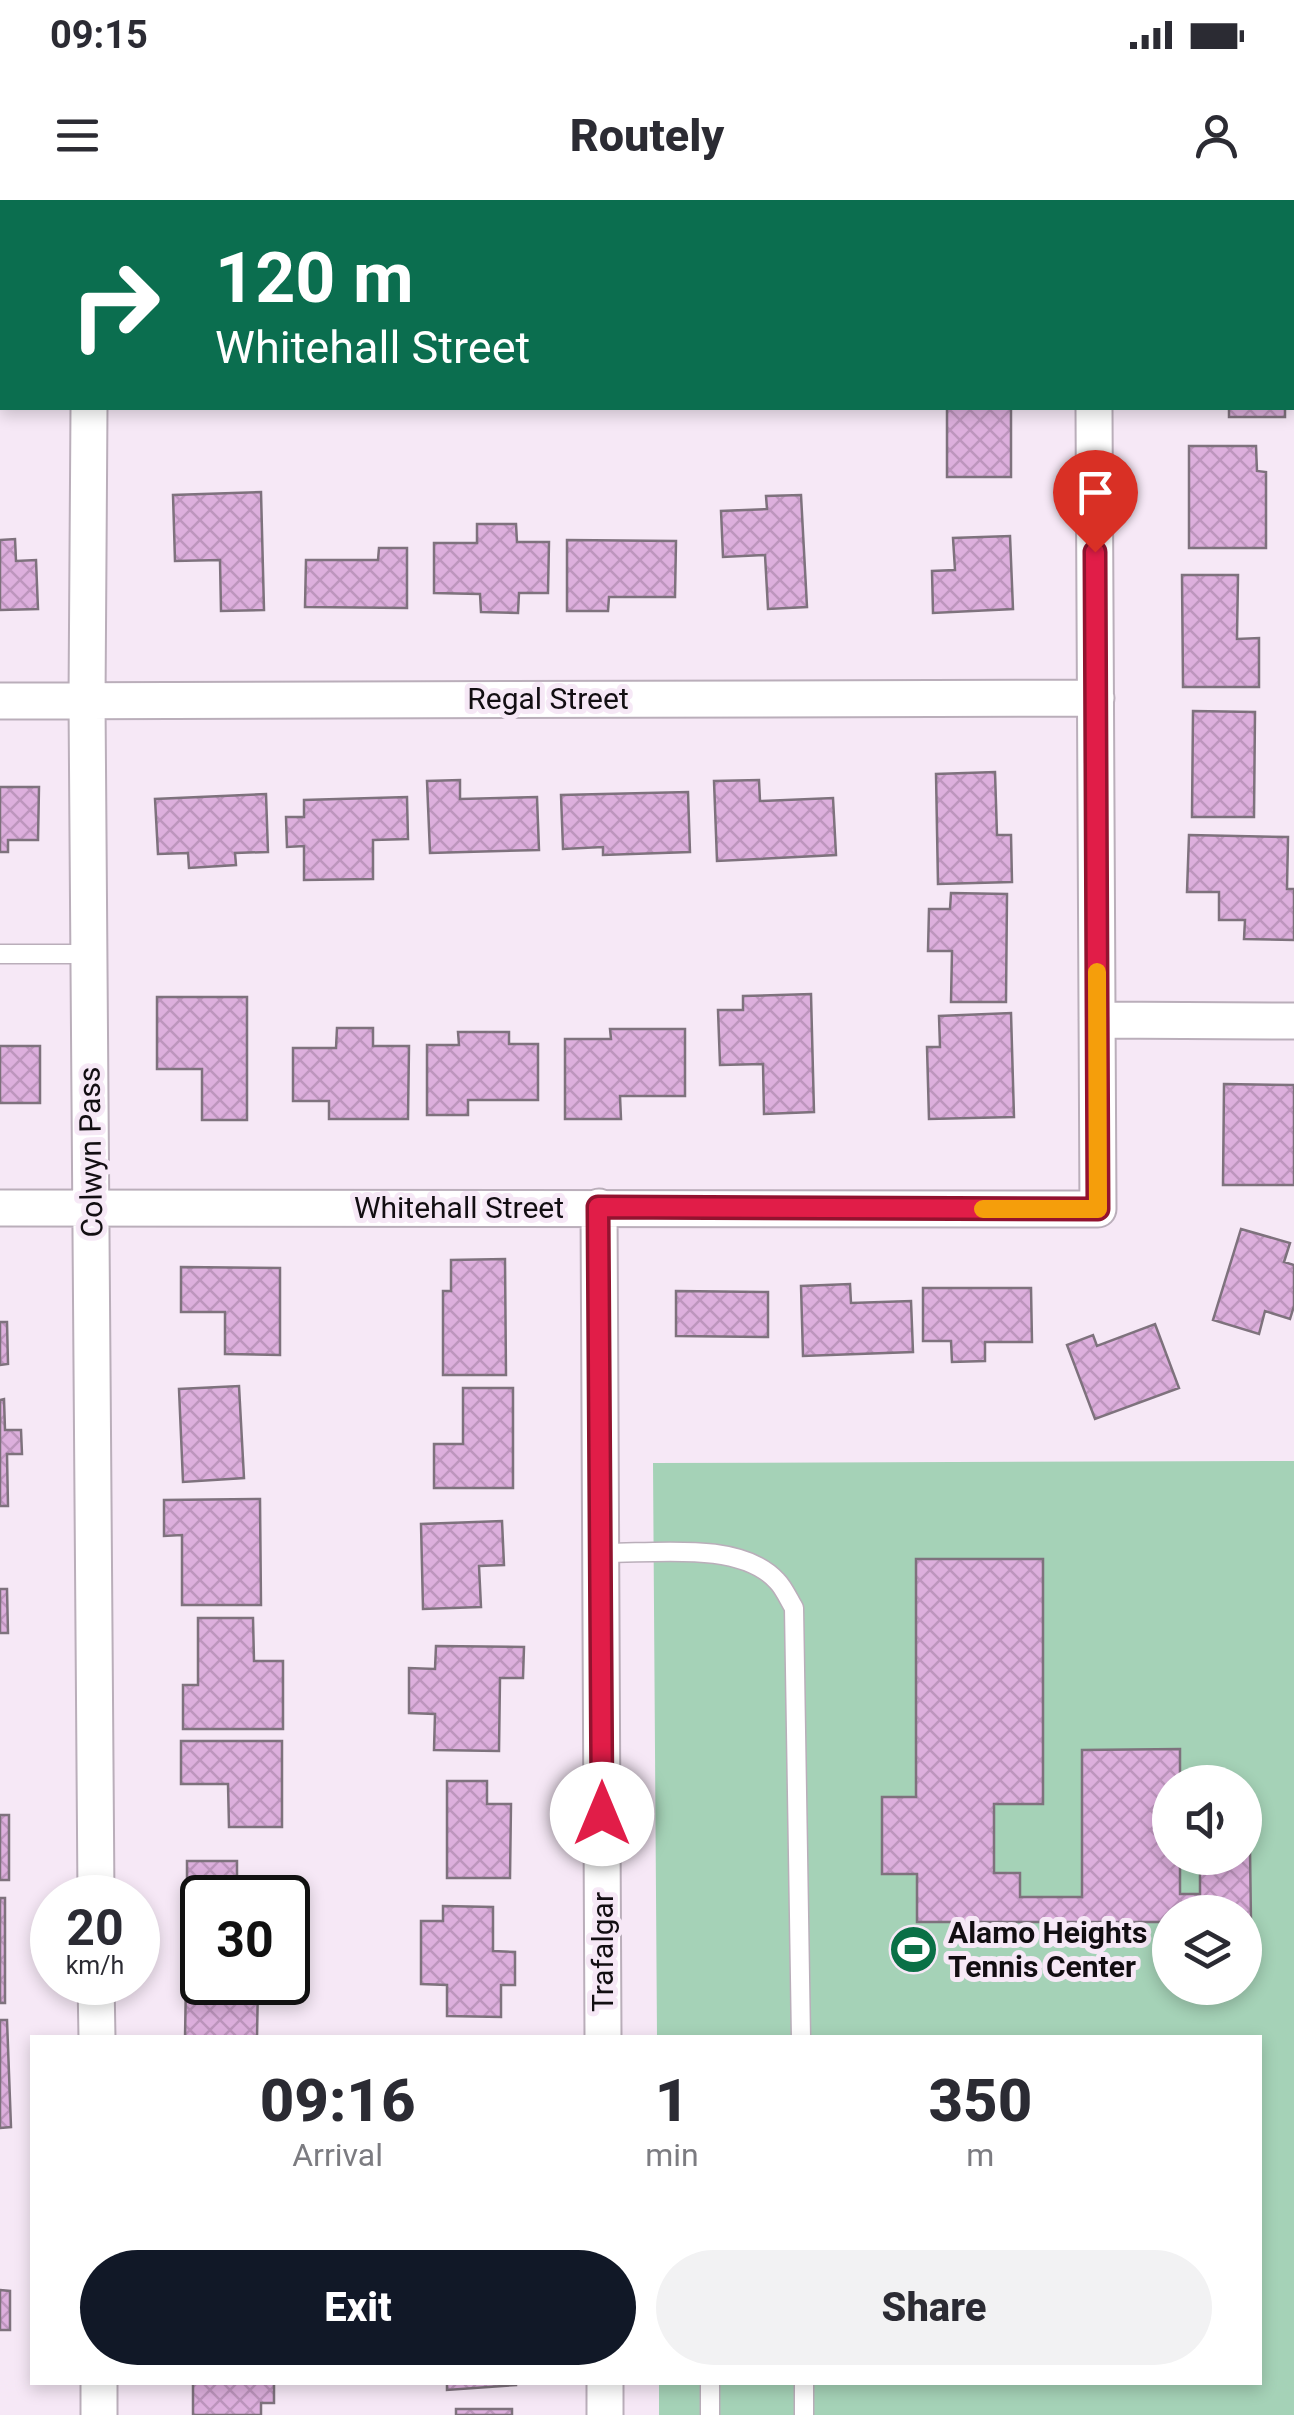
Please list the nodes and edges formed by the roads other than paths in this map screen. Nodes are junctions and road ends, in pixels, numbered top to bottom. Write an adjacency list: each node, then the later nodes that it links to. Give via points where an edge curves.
1 (89, 410): 5 (street, Colwyn Pass)
2 (1094, 410): 3 (street)
3 (1096, 698): 5 (street, Regal Street); 8 (street)
4 (0, 701): 5 (street, Regal Street)
5 (87, 701): 7 (street, Colwyn Pass)
6 (0, 954): 7 (lane)
7 (89, 954): 12 (street, Colwyn Pass)
8 (1097, 1020): 9 (street); 10 (street, Whitehall Street, via 1098,1209)
9 (1294, 1020)
10 (598, 1207): 12 (street, Whitehall Street); 13 (street, Trafalgar)
11 (0, 1208): 12 (street, Whitehall Street)
12 (92, 1208): 14 (street, Colwyn Pass)
13 (600, 1554): 17 (street, Trafalgar); 18 (lane, via 732,1554 778,1581 794,1608)
14 (96, 1875)
15 (96, 2005): 16 (street)
16 (97, 2035)
17 (603, 2035)
18 (801, 2035)
19 (99, 2385): 23 (street)
20 (605, 2385): 24 (street)
21 (710, 2385): 25 (lane)
22 (804, 2385): 26 (lane)
23 (99, 2415)
24 (605, 2415)
25 (710, 2415)
26 (804, 2415)

